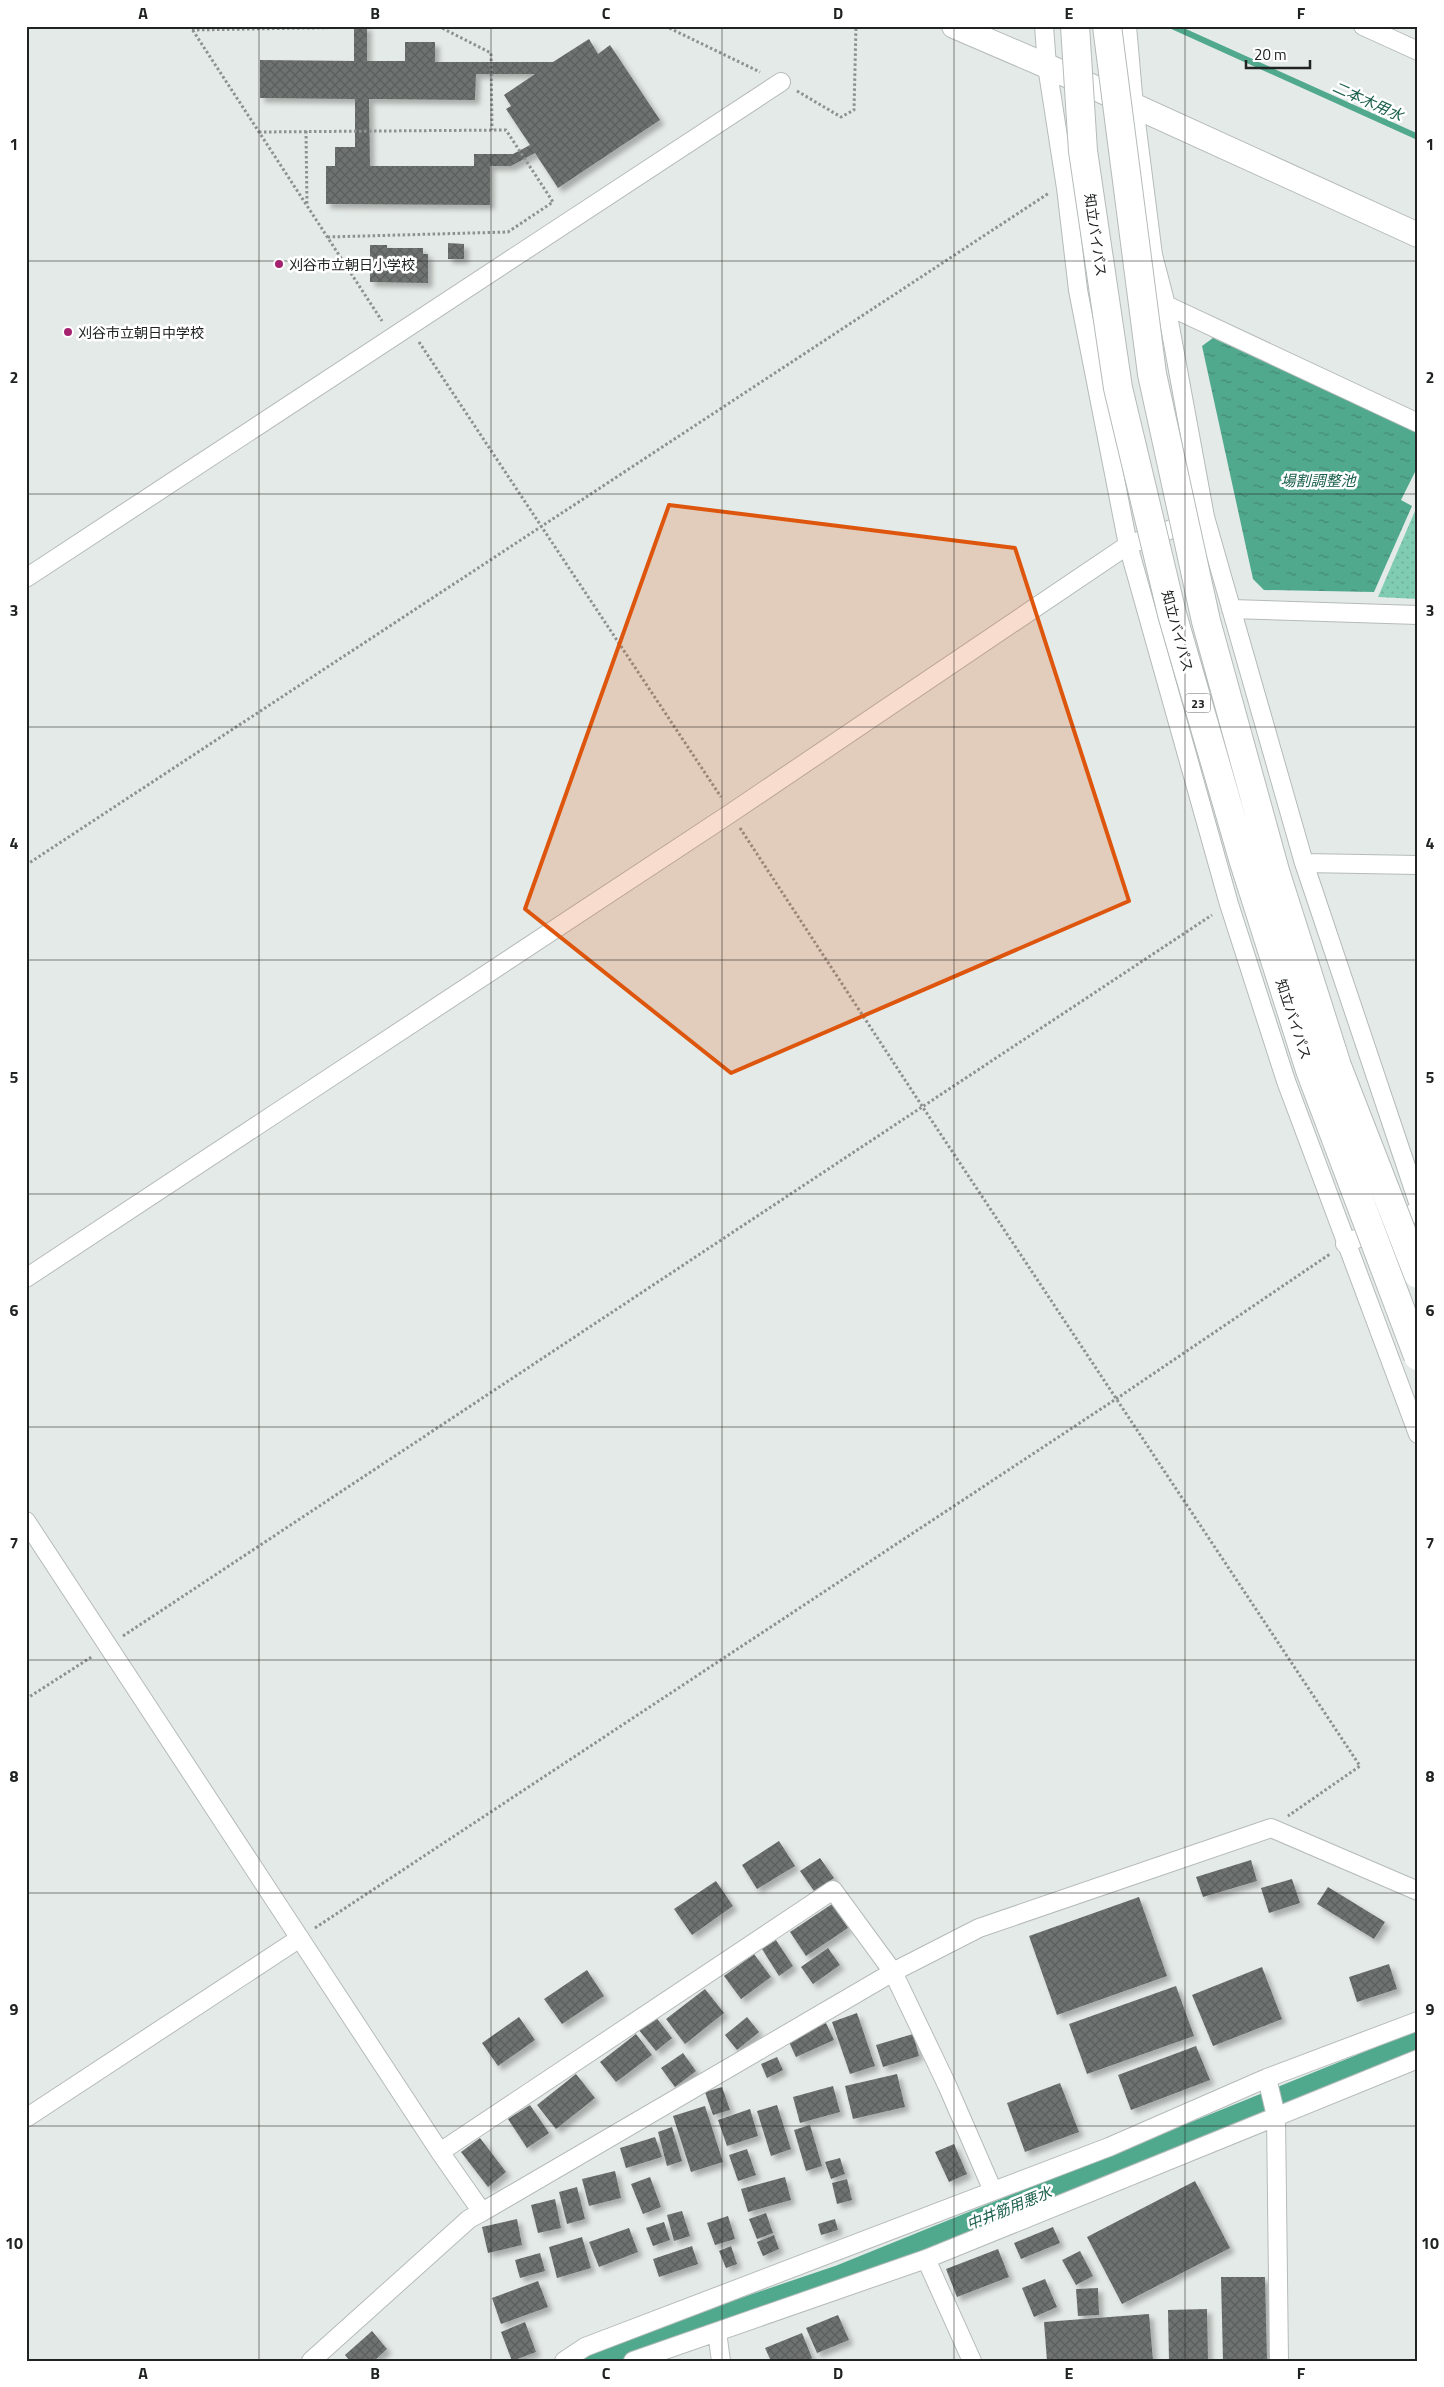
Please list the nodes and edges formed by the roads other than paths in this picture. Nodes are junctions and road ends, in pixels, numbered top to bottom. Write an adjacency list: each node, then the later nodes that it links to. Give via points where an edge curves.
1 (954, 26): 8 (street)
2 (1044, 26): 8 (street)
3 (1075, 26): 27 (highway, 知立バイパス / 23, bridge, via 1083,151 1118,388 1172,614 1244,862 1307,1060)
4 (1107, 26): 25 (highway, 知立バイパス / 23, bridge, via 1152,374 1206,621 1275,871 1337,1066)
5 (1127, 26): 10 (street)
6 (1363, 26): 7 (street)
7 (1418, 51)
8 (1047, 66): 10 (street); 15 (street, via 1057,190)
9 (781, 82): 16 (street)
10 (1134, 106): 11 (street); 12 (street, via 1153,255)
11 (1418, 235)
12 (1166, 305): 13 (street); 14 (street)
13 (1418, 423)
14 (1205, 517): 15 (street); 17 (street)
15 (1128, 545): 24 (street, via 1229,904 1286,1081); 26 (street, via 731,813)
16 (26, 578)
17 (1230, 610): 18 (street); 19 (street)
18 (1418, 615)
19 (1304, 863): 20 (street); 21 (street)
20 (1418, 865)
21 (1412, 1165): 22 (street)
22 (1418, 1202)
23 (1418, 1212): 24 (street)
24 (1345, 1244): 28 (street)
25 (1418, 1274)
26 (26, 1278)
27 (1418, 1356)
28 (1418, 1434)
29 (26, 1521): 31 (street)
30 (1418, 1891): 32 (street, via 1271,1828 979,1928)
31 (300, 1938): 37 (street); 38 (street)
32 (893, 1972): 38 (street, via 833,1890); 39 (street); 40 (street)
33 (1418, 2022): 35 (street)
34 (1418, 2058): 36 (street)
35 (1267, 2078): 36 (street); 39 (street, via 1108,2147)
36 (1276, 2116): 41 (street); 48 (street)
37 (26, 2118)
38 (440, 2152): 40 (street)
39 (993, 2192): 44 (street, via 584,2347)
40 (482, 2212): 43 (street, via 469,2219)
41 (926, 2259): 42 (street); 47 (street)
42 (717, 2332): 45 (street); 46 (street)
43 (311, 2361)
44 (564, 2361)
45 (633, 2361)
46 (721, 2361)
47 (972, 2361)
48 (1279, 2361)

